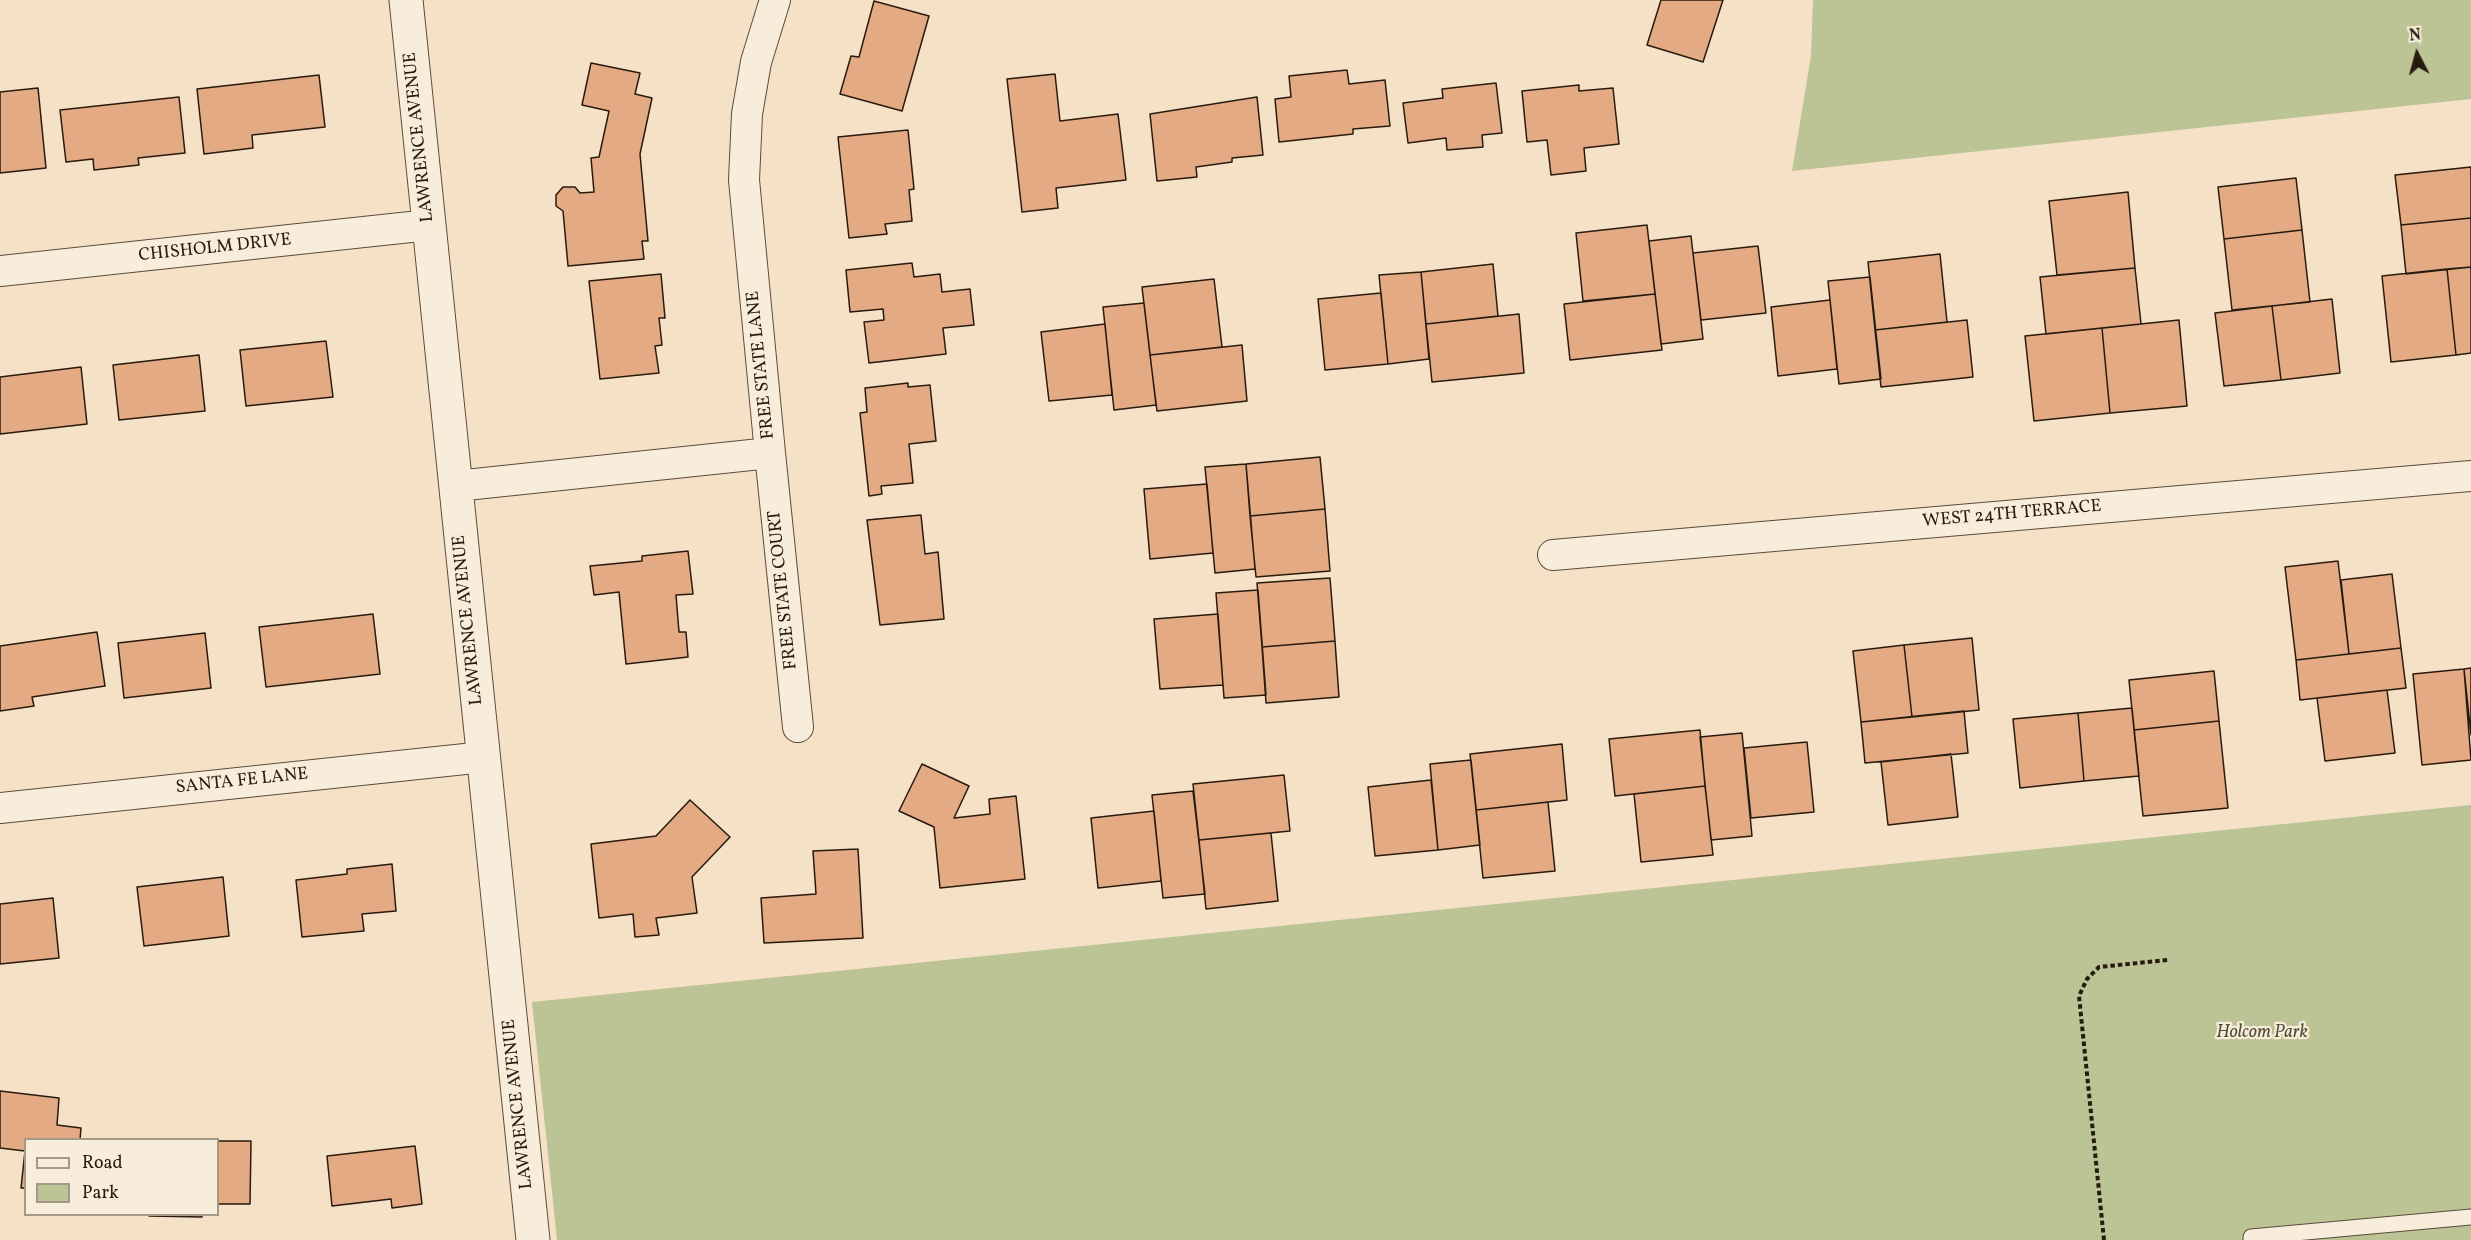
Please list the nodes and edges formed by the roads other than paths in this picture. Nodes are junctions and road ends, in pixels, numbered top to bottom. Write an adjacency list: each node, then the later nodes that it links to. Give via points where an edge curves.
1 (406, 0): 3 (street, LAWRENCE AVENUE)
2 (775, 0): 5 (street, FREE STATE LANE, via 750,93 744,180)
3 (429, 225): 4 (street, CHISHOLM DRIVE); 7 (street, LAWRENCE AVENUE)
4 (0, 271)
5 (770, 453): 7 (street, FREE STATE LANE); 9 (street, FREE STATE COURT)
6 (2471, 476): 8 (street, WEST 24TH TERRACE)
7 (456, 486): 10 (street, LAWRENCE AVENUE)
8 (1553, 555)
9 (798, 728)
10 (483, 757): 11 (street, SANTA FE LANE); 13 (street, LAWRENCE AVENUE)
11 (0, 808)
12 (2471, 1217): 14 (lane)
13 (532, 1240)
14 (2251, 1240)

